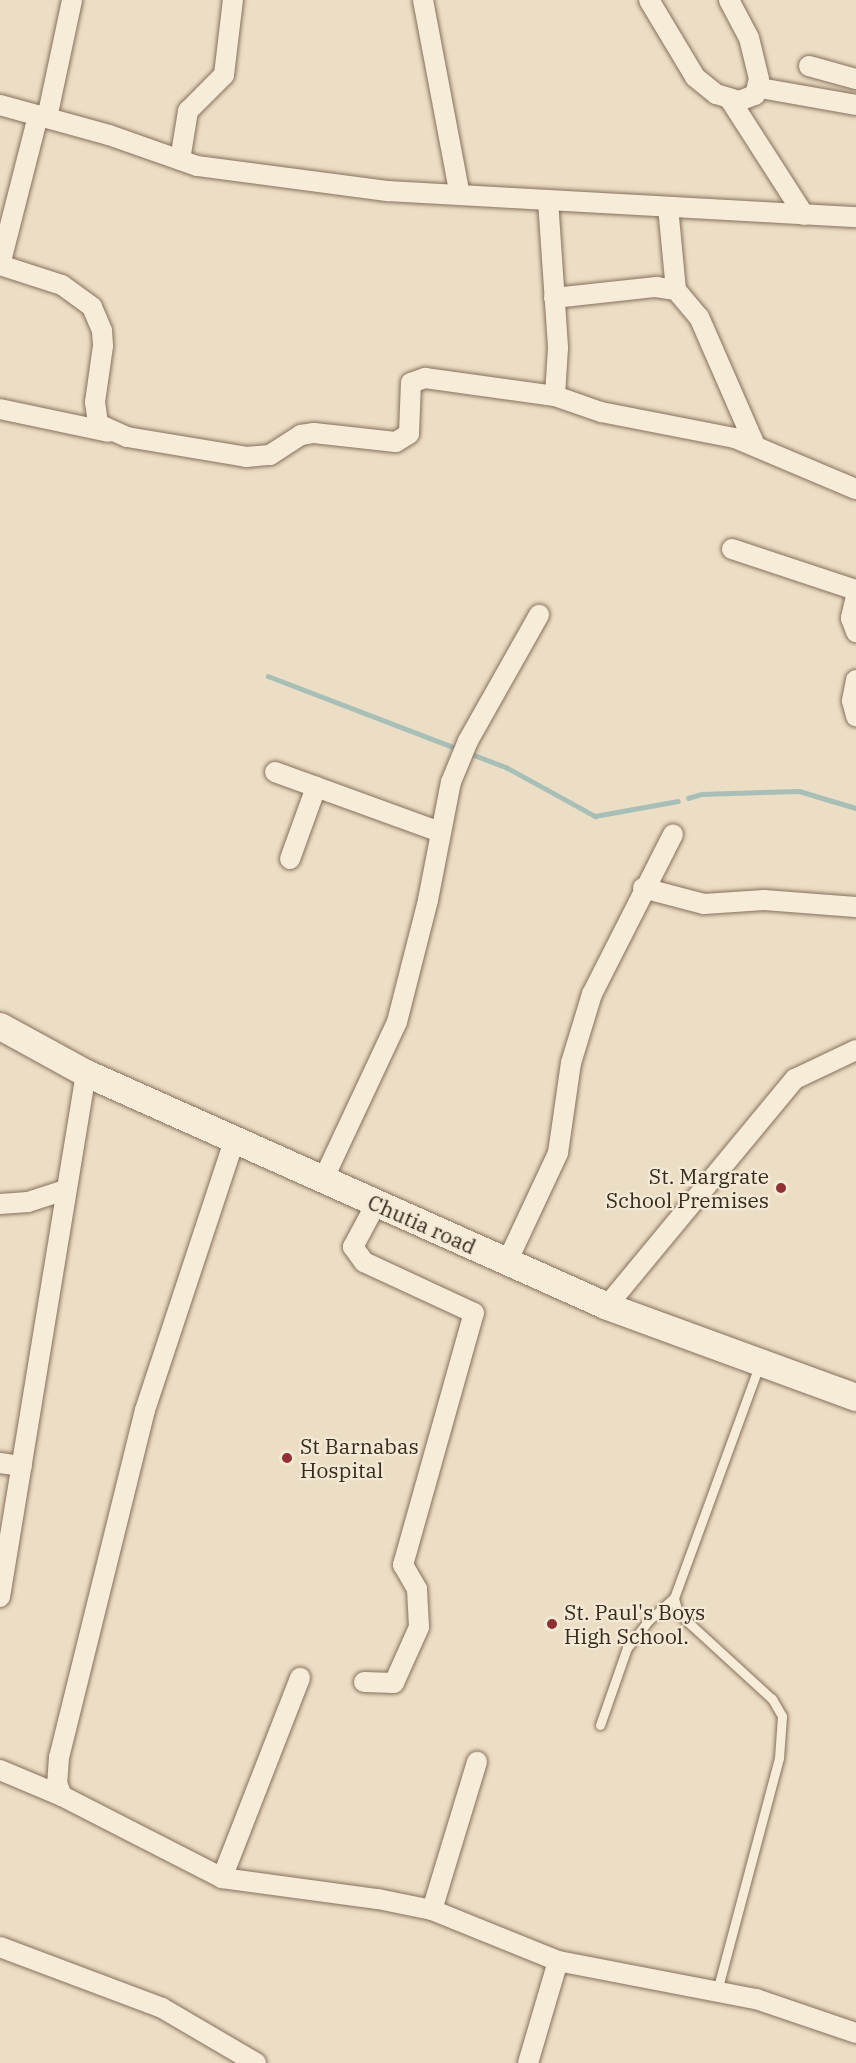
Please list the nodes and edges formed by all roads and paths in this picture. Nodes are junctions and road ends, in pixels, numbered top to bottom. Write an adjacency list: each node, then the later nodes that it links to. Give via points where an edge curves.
1 (72, 0): 12 (street)
2 (233, 0): 13 (street, via 224,75 188,111)
3 (423, 0): 14 (street)
4 (649, 0): 9 (street, via 695,77)
5 (729, 0): 8 (street, via 754,54)
6 (809, 66): 7 (street)
7 (856, 78)
8 (760, 88): 9 (street, via 747,99); 11 (street)
9 (729, 98): 17 (street)
10 (0, 105): 12 (street)
11 (856, 105)
12 (42, 117): 13 (street); 19 (street)
13 (180, 159): 14 (street, via 197,166 387,191)
14 (460, 195): 15 (street)
15 (548, 200): 16 (street); 21 (street)
16 (668, 207): 17 (street); 20 (street)
17 (804, 215): 18 (street)
18 (856, 217)
19 (0, 265): 24 (street, via 62,285 92,307 104,346 96,412 98,424)
20 (676, 290): 21 (street, via 656,287); 25 (street, via 699,317)
21 (554, 298): 22 (street, via 558,348)
22 (555, 396): 24 (street, via 415,378 409,391 406,438 384,441 314,433 301,435 270,455 246,457); 25 (street, via 601,412)
23 (0, 409): 24 (street)
24 (110, 432)
25 (755, 445): 26 (street)
26 (856, 489)
27 (732, 549): 28 (street)
28 (856, 590)
29 (856, 596): 31 (street, via 851,618)
30 (539, 615): 36 (street, via 468,741 451,782)
31 (856, 632)
32 (856, 680): 33 (street, via 852,701)
33 (856, 716)
34 (275, 772): 35 (street)
35 (316, 788): 36 (street); 38 (street)
36 (440, 832): 45 (street, via 428,900 397,1022)
37 (673, 834): 39 (street)
38 (290, 859)
39 (643, 888): 40 (street, via 704,904 764,900); 49 (street, via 592,994 571,1062 558,1152)
40 (856, 907)
41 (0, 1026): 43 (street, Chutia road)
42 (856, 1050): 50 (street, via 795,1079)
43 (86, 1073): 44 (street, Chutia road); 46 (street)
44 (234, 1141): 45 (street, Chutia road); 62 (street, via 145,1410 60,1757 57,1783)
45 (323, 1180): 48 (street, Chutia road)
46 (65, 1190): 47 (street, via 28,1202); 54 (street)
47 (0, 1204)
48 (376, 1204): 49 (street, Chutia road); 58 (street, via 353,1247 364,1262 474,1312 403,1565 417,1589 419,1626 394,1683)
49 (507, 1262): 50 (street, Chutia road)
50 (607, 1306): 51 (street, Chutia road)
51 (761, 1362): 52 (street, Chutia road); 56 (lane)
52 (856, 1397)
53 (0, 1463): 54 (street)
54 (22, 1466): 55 (street)
55 (0, 1597)
56 (674, 1598): 59 (lane, via 646,1622 627,1648); 67 (lane, via 678,1613 772,1699 782,1716 779,1758)
57 (300, 1678): 63 (street)
58 (364, 1682)
59 (600, 1725)
60 (477, 1762): 64 (street)
61 (0, 1770): 62 (street)
62 (62, 1796): 63 (street)
63 (222, 1878): 64 (street)
64 (432, 1910): 66 (street)
65 (0, 1947): 69 (street, via 162,2008)
66 (558, 1960): 67 (street); 70 (street)
67 (717, 1991): 68 (street, via 756,1999)
68 (856, 2033)
69 (256, 2063)
70 (528, 2063)

